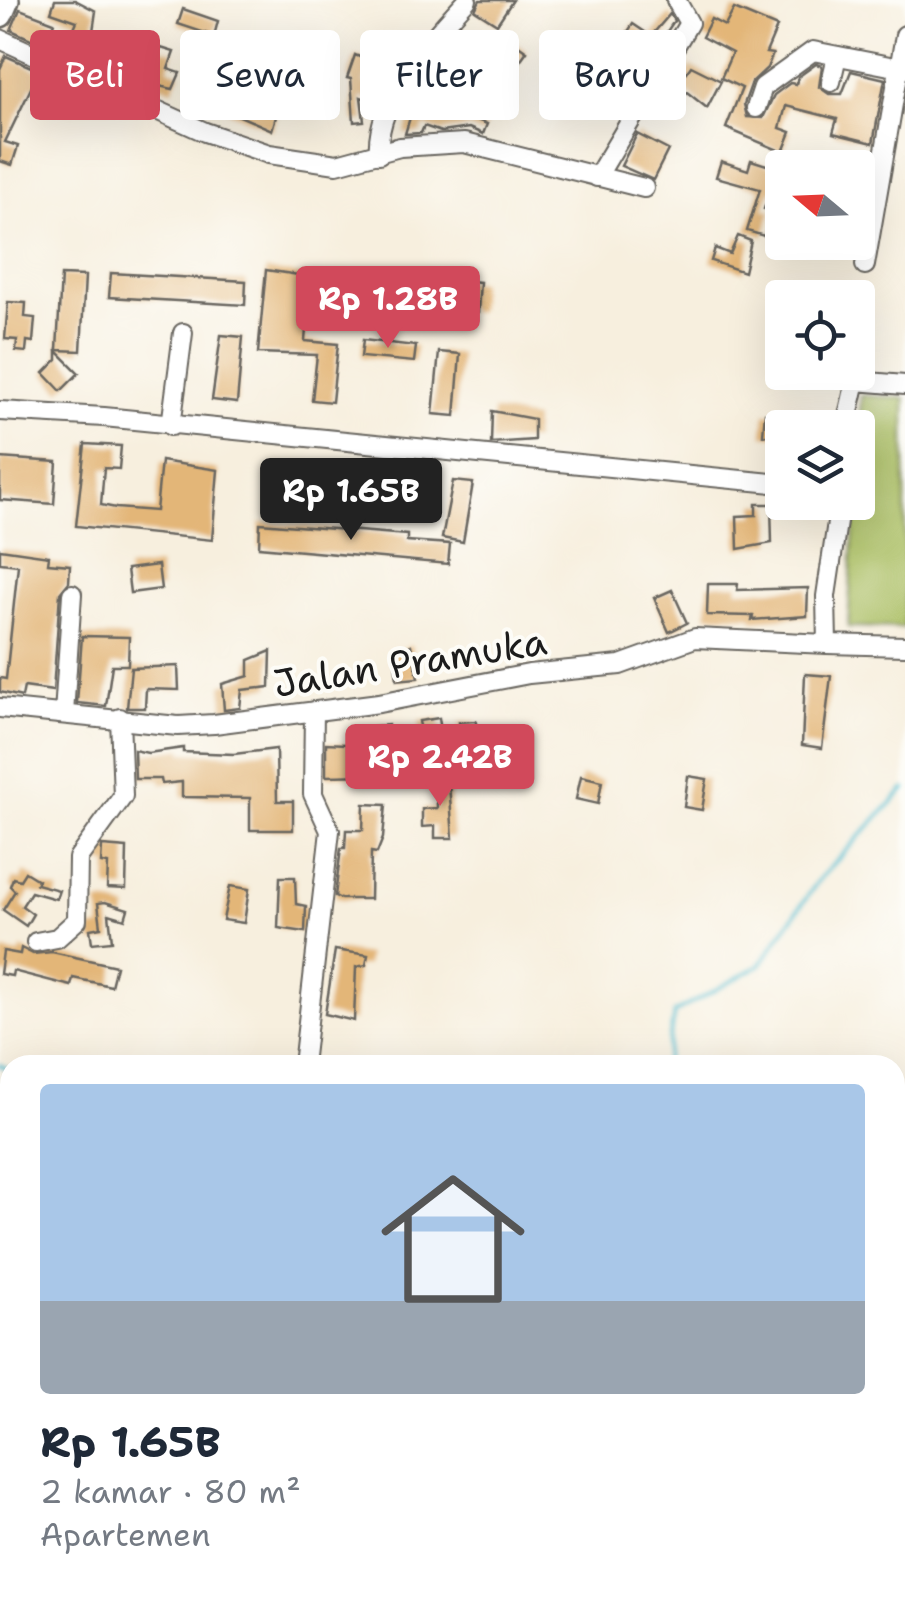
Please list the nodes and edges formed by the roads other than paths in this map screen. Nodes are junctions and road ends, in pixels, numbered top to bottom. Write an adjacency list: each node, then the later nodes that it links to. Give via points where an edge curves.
1 (6, 0): 4 (highway)
2 (466, 0): 11 (street, via 412,64 386,115)
3 (676, 0): 12 (street, via 689,23)
4 (0, 14)
5 (904, 35): 8 (street)
6 (0, 39): 11 (street, via 204,132 269,154 337,164)
7 (837, 56): 8 (street); 9 (street); 10 (street, via 804,54 764,87)
8 (903, 68): 14 (street)
9 (831, 82)
10 (756, 108)
11 (379, 154): 12 (street, via 464,143)
12 (597, 178): 13 (street)
13 (644, 188)
14 (865, 265)
15 (183, 333): 19 (street)
16 (905, 385): 17 (street, via 856,381)
17 (849, 410)
18 (0, 411): 19 (street)
19 (171, 426): 20 (street)
20 (765, 482)
21 (837, 520): 23 (street)
22 (72, 594): 27 (street)
23 (826, 644): 24 (street, Jalan Pramuka); 26 (street, Jalan Pramuka, via 696,638 636,662)
24 (905, 646)
25 (0, 708): 27 (street, Jalan Pramuka)
26 (314, 711): 28 (street, Jalan Pramuka, via 178,726); 30 (street, via 313,794 330,831)
27 (64, 714): 28 (street, Jalan Pramuka)
28 (120, 718): 29 (street, via 122,796 78,858 77,920 58,938)
29 (36, 942)
30 (304, 1055)

